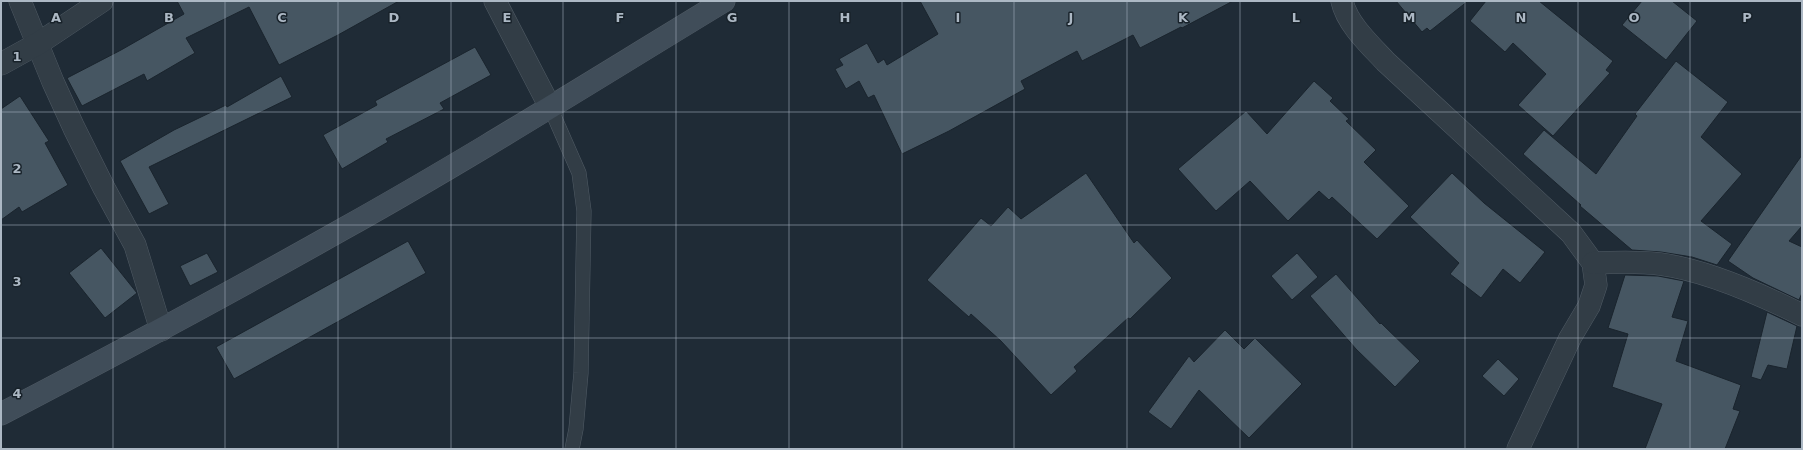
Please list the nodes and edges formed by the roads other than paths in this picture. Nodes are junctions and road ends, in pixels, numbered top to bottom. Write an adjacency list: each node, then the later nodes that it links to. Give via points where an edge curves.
1 (20, 1): 6 (street)
2 (102, 1): 6 (street)
3 (495, 1): 8 (street)
4 (724, 1): 8 (main road)
5 (1342, 1): 9 (street, via 1344,10 1352,22 1386,62 1566,228)
6 (38, 43): 7 (street); 11 (street, via 74,128 135,245)
7 (1, 64)
8 (550, 107): 11 (main road, via 345,228); 13 (lane, via 579,173 584,211 582,373)
9 (1593, 263): 10 (street, via 1627,262 1680,268 1731,285); 14 (street, via 1596,285 1589,306 1570,338)
10 (1802, 315)
11 (161, 330): 12 (main road)
12 (1, 414)
13 (572, 449)
14 (1518, 449)

